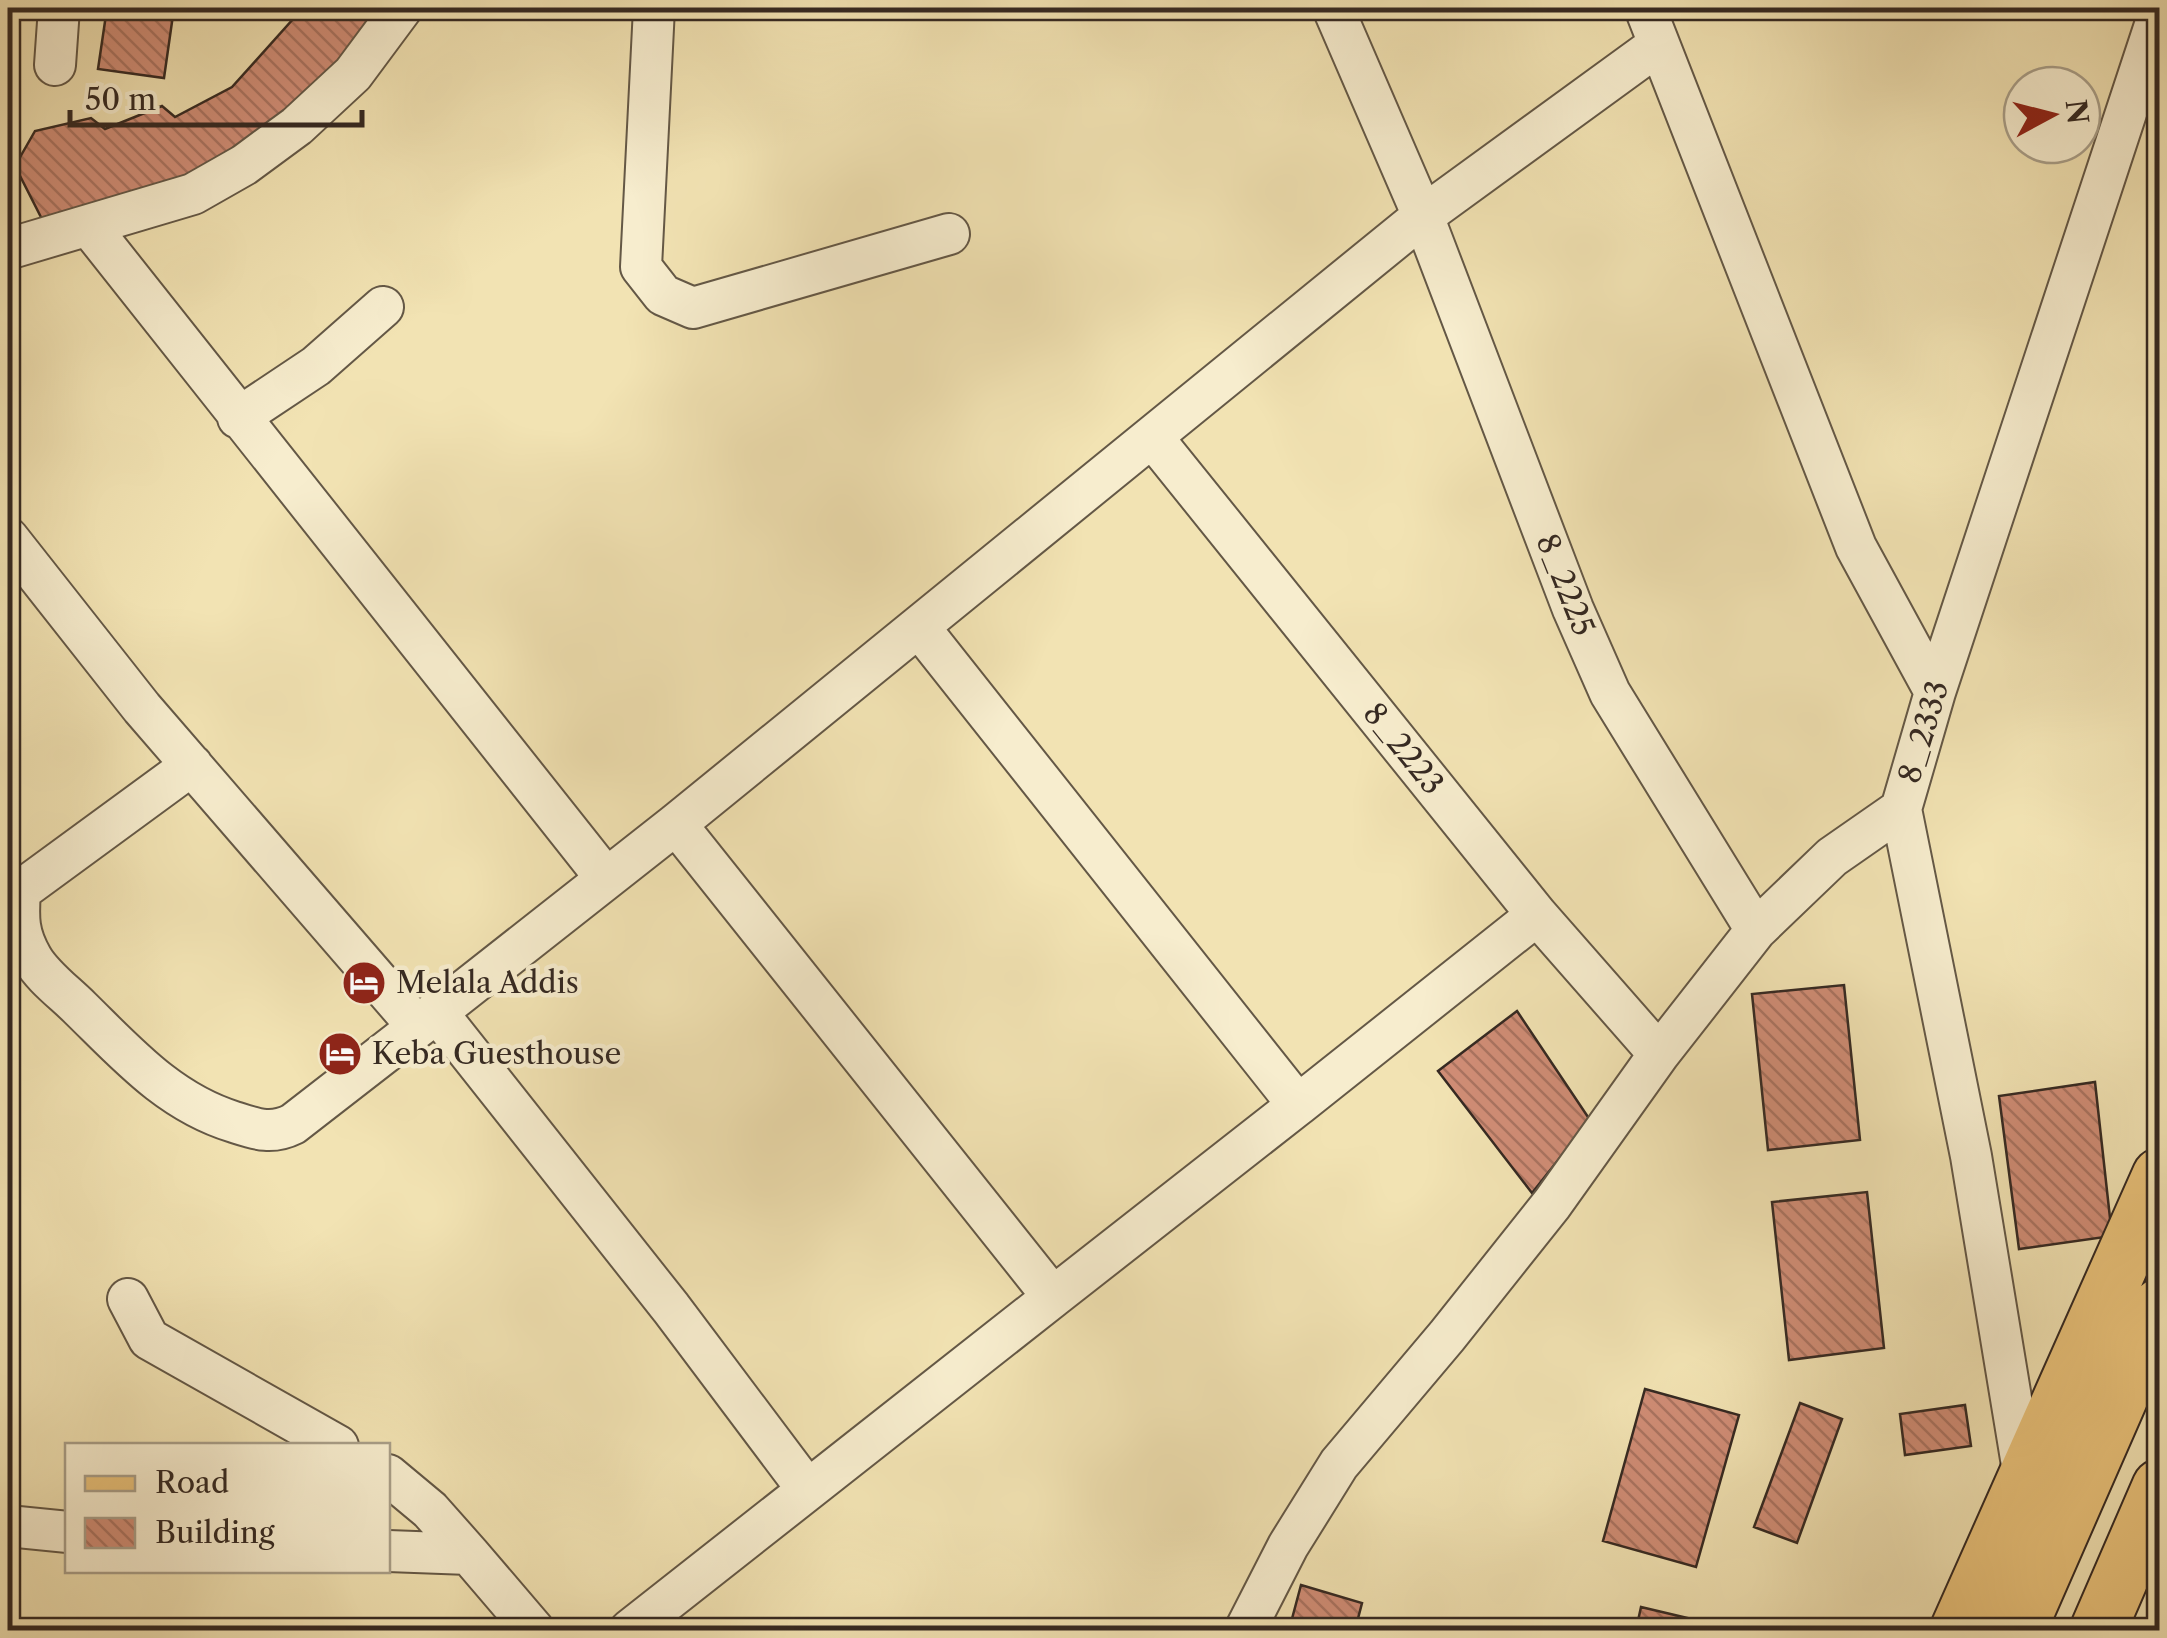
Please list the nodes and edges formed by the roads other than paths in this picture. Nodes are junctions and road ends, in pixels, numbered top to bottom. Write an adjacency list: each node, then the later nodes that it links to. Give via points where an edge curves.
1 (59, 8): 7 (street)
2 (402, 8): 9 (street, via 353,74 244,165 193,194)
3 (654, 8): 10 (street, via 641,267 663,295 693,308)
4 (1333, 8): 8 (street, 8_2225)
5 (2160, 10): 17 (street, 8_2333)
6 (1651, 26): 8 (street); 17 (street, via 1856,547)
7 (55, 65)
8 (1423, 216): 14 (street); 23 (street, 8_2225, via 1610,694)
9 (89, 226): 11 (street); 13 (street)
10 (949, 234)
11 (8, 248)
12 (383, 307): 13 (street, via 316,366)
13 (238, 418): 21 (street)
14 (1153, 438): 16 (street); 22 (street, 8_2223)
15 (8, 538): 18 (street)
16 (919, 627): 20 (street); 26 (street)
17 (1935, 692): 19 (street, 8_2333)
18 (192, 765): 24 (street); 24 (street, via 20,891 17,927 34,962 176,1096 264,1132 292,1124)
19 (1901, 809): 23 (street, via 1832,858); 32 (street, 8_2333, via 1970,1156)
20 (676, 824): 21 (street); 28 (street)
21 (605, 877): 24 (street)
22 (1537, 915): 25 (street, 8_2223); 26 (street)
23 (1756, 930): 25 (street)
24 (427, 1019): 35 (street, via 670,1308)
25 (1659, 1054): 42 (street, via 1448,1336 1339,1464)
26 (1298, 1104): 28 (street)
27 (2160, 1176): 32 (main road)
28 (1053, 1297): 35 (street)
29 (128, 1298): 31 (street, via 149,1339)
30 (2160, 1306): 44 (main road)
31 (333, 1443)
32 (2024, 1477): 43 (main road)
33 (390, 1478): 39 (street)
34 (2160, 1488): 45 (main road)
35 (807, 1489): 41 (street)
36 (8, 1526): 37 (street)
37 (65, 1532)
38 (390, 1551): 39 (street)
39 (469, 1554): 40 (street)
40 (534, 1630)
41 (630, 1630)
42 (1245, 1630)
43 (1958, 1630)
44 (2018, 1630)
45 (2098, 1630)

